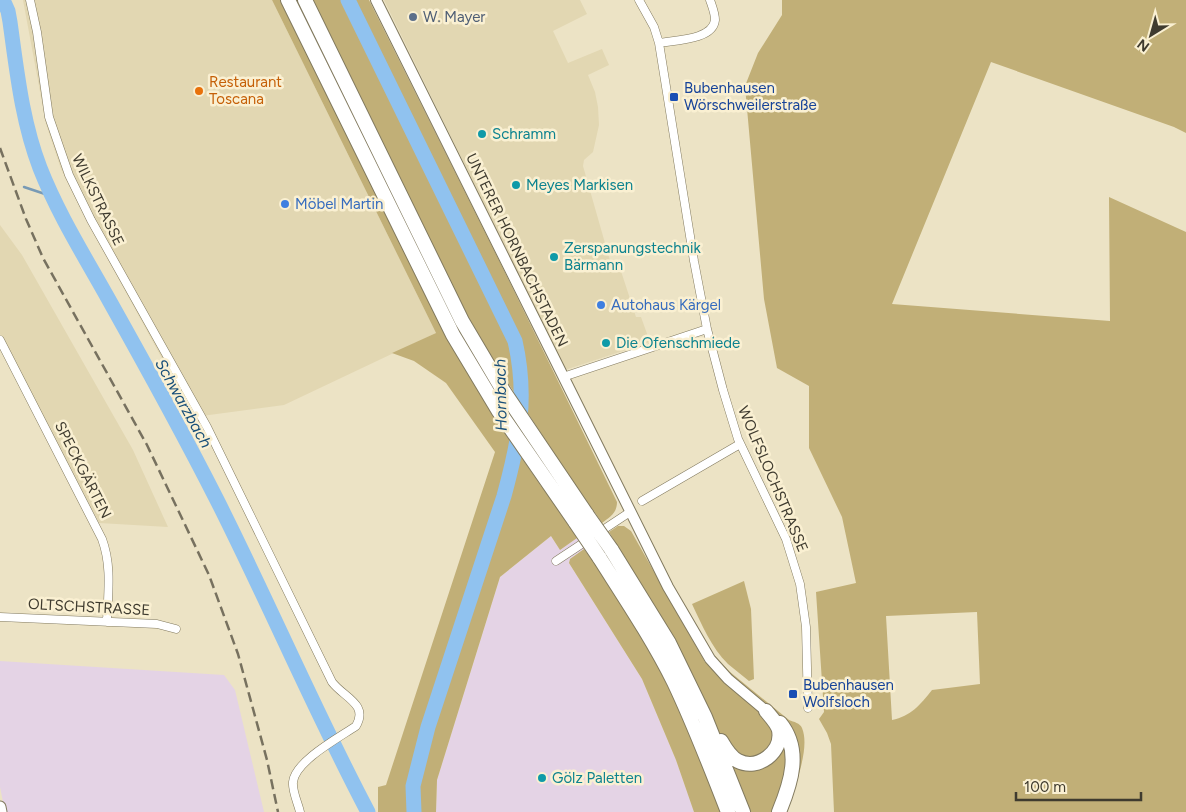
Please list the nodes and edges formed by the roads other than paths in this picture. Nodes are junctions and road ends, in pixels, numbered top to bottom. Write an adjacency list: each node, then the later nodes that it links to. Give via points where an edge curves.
1 (30, 0): 25 (street, WILKSTRASSE, via 48,117 69,175 189,395 332,682 360,710 361,718 356,726 316,753 296,772 292,783)
2 (288, 0): 14 (highway, via 453,335 543,476)
3 (304, 0): 14 (highway, via 462,321)
4 (376, 0): 10 (street, UNTERER HORNBACHSTADEN)
5 (639, 0): 7 (street, WOLFSLOCHSTRASSE)
6 (710, 0): 7 (street, via 714,20 709,31)
7 (659, 43): 8 (street, WOLFSLOCHSTRASSE)
8 (707, 329): 10 (street); 11 (street, WOLFSLOCHSTRASSE)
9 (0, 340): 18 (street, SPECKGÄRTEN, via 107,551 110,572)
10 (563, 377): 13 (street, UNTERER HORNBACHSTADEN)
11 (740, 444): 12 (street); 20 (street, WOLFSLOCHSTRASSE, via 786,539 800,584 806,627)
12 (642, 501)
13 (630, 512): 16 (street); 21 (street, UNTERER HORNBACHSTADEN, via 710,659)
14 (582, 519): 15 (highway, bridge)
15 (605, 553): 22 (highway, via 669,643); 26 (highway, via 673,680 701,740)
16 (556, 561)
17 (0, 617): 18 (street, OLTSCHSTRASSE)
18 (106, 622): 19 (street, OLTSCHSTRASSE, via 157,624)
19 (176, 629)
20 (808, 708)
21 (766, 711): 22 (highway, via 777,725 779,740 770,756 750,764 729,754); 28 (highway, via 784,728 792,747 790,782)
22 (705, 717): 27 (highway)
23 (0, 807): 24 (main road)
24 (1, 812)
25 (300, 812)
26 (728, 812)
27 (743, 812)
28 (779, 812)

